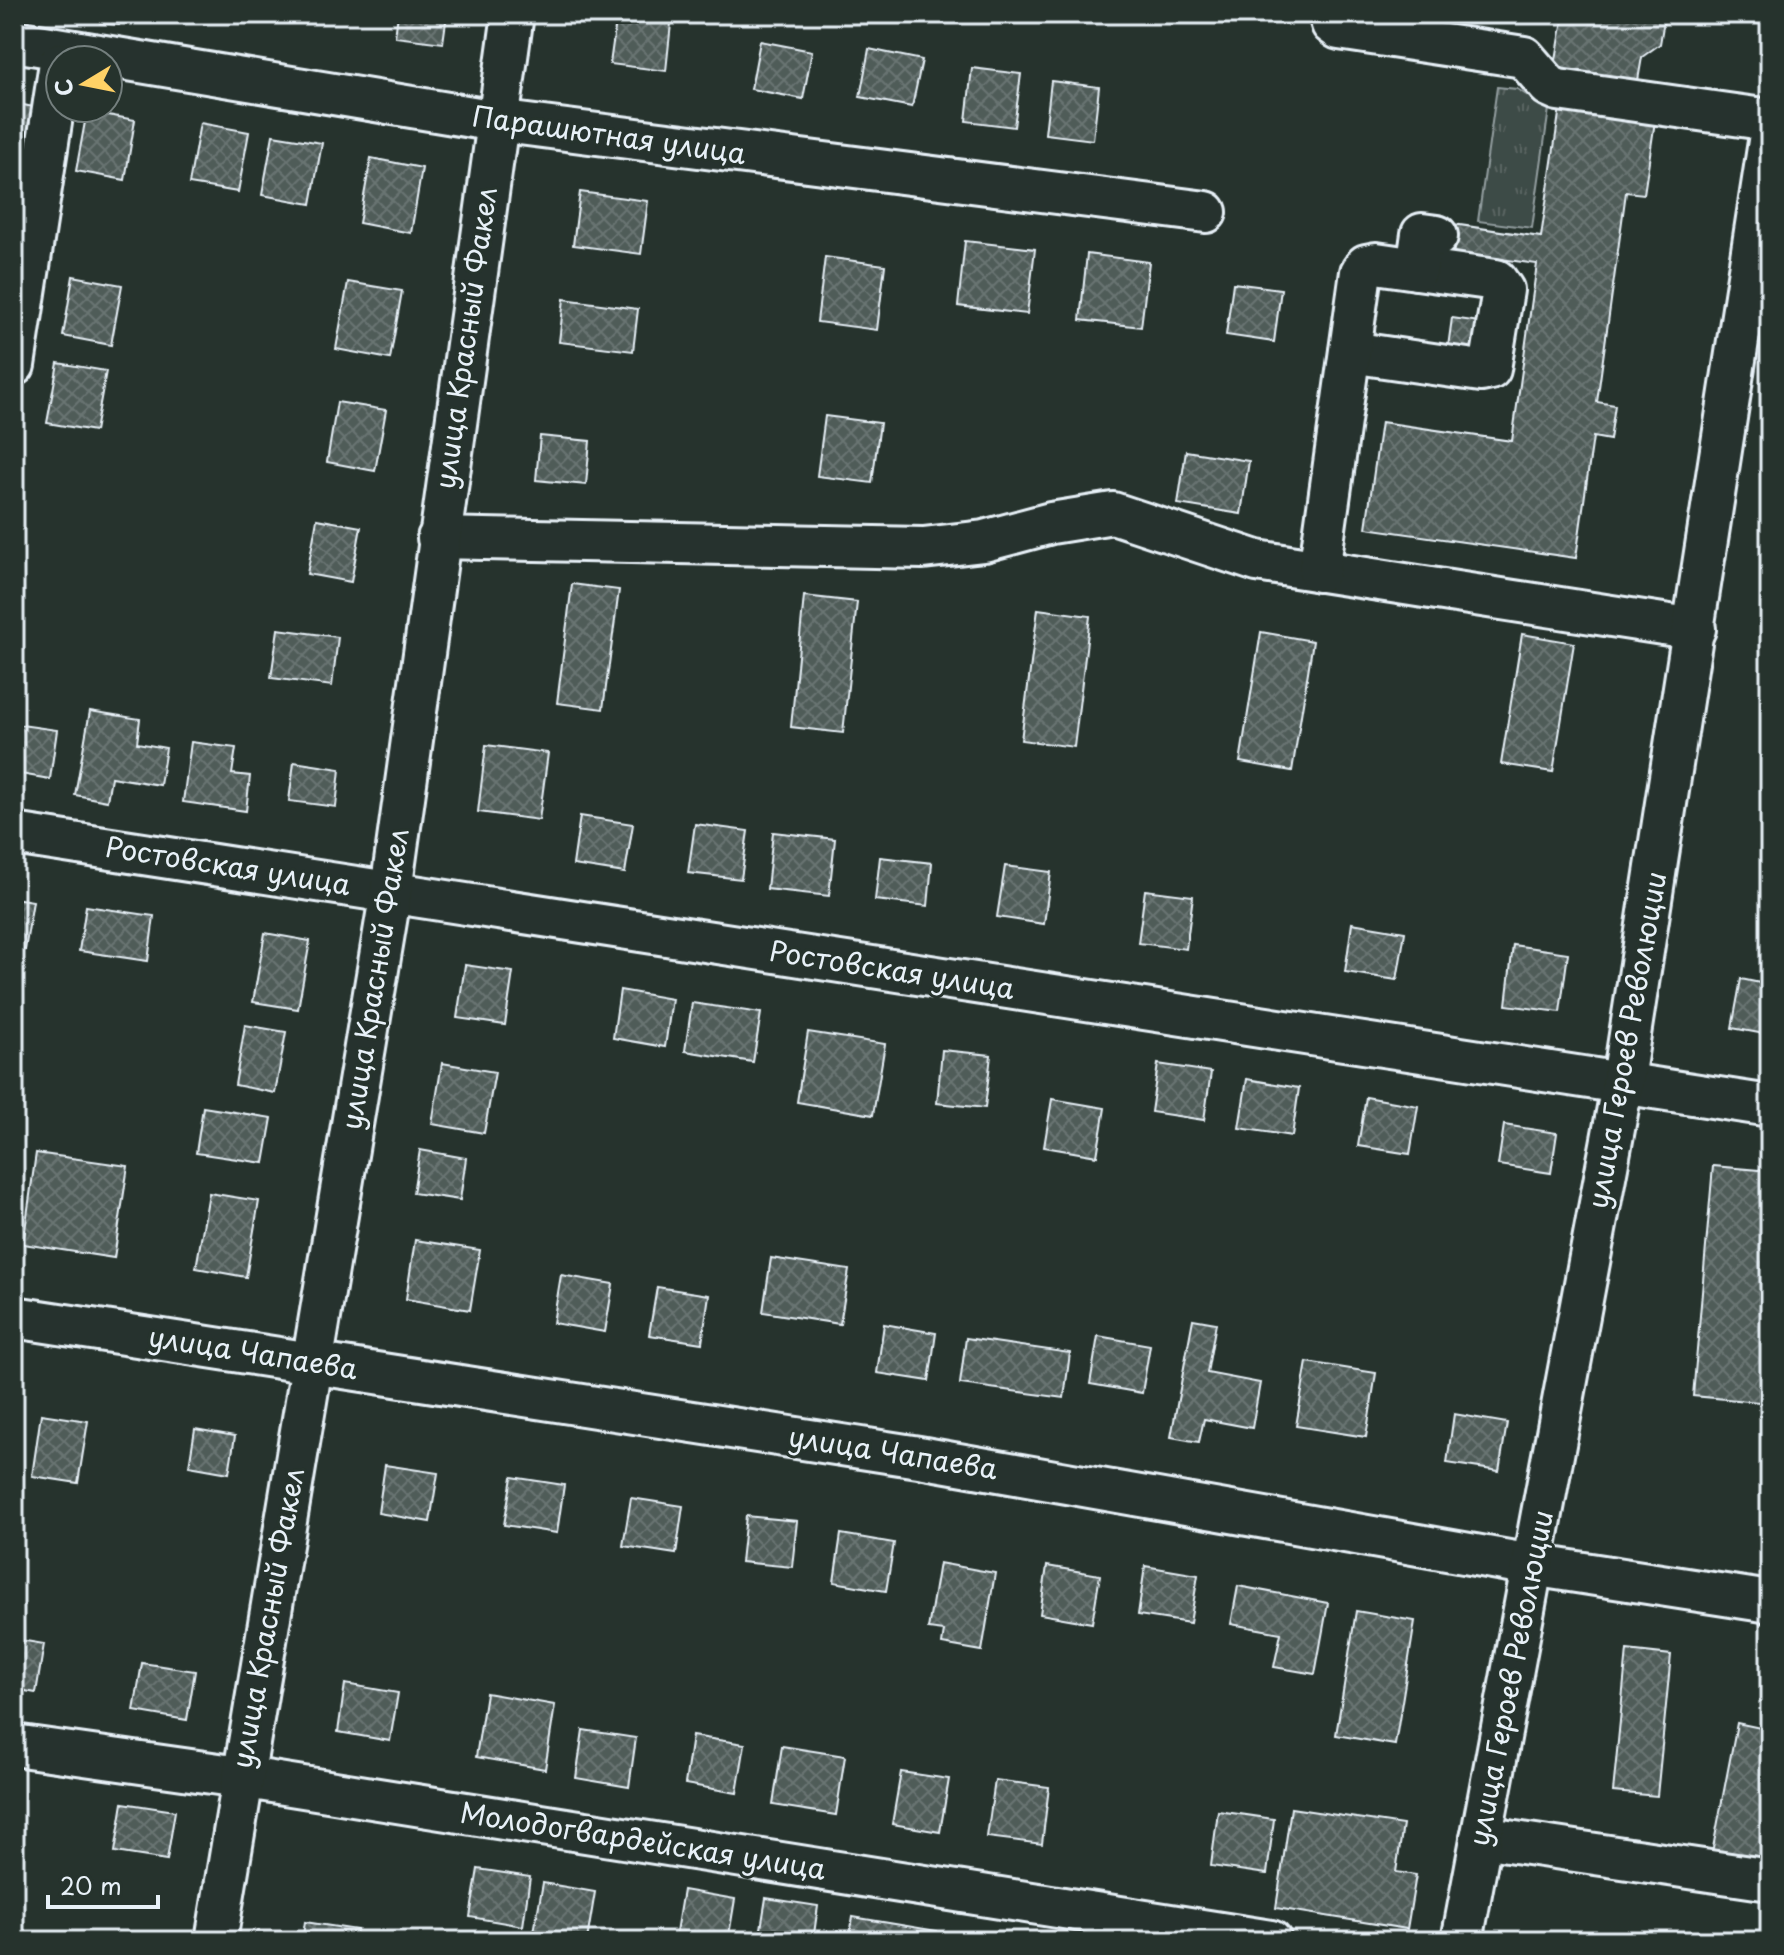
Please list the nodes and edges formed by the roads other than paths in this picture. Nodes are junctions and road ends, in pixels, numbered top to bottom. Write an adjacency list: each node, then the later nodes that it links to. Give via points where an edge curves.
1 (513, 14): 7 (street, улица Красный Факел)
2 (1329, 14): 6 (street, via 1339,29 1524,57 1558,90)
3 (14, 41): 4 (street, Парашютная улица)
4 (44, 51)
5 (124, 66): 7 (street, Парашютная улица)
6 (1770, 120)
7 (496, 121): 10 (street, Парашютная улица); 14 (street, улица Красный Факел)
8 (51, 124): 13 (street)
9 (1770, 135): 11 (street, улица Героев Революции)
10 (1206, 212)
11 (1756, 324): 16 (street, улица Героев Революции)
12 (1350, 352): 12 (street, via 1490,369 1501,283 1427,252 1366,265); 15 (street)
13 (14, 365)
14 (438, 538): 15 (street, via 923,548 984,541 1113,513 1257,561); 18 (street, улица Красный Факел)
15 (1319, 571): 16 (street)
16 (1695, 629): 19 (street, улица Героев Революции)
17 (14, 834): 18 (street, Ростовская улица)
18 (391, 891): 19 (street, Ростовская улица); 22 (street, улица Красный Факел)
19 (1622, 1086): 20 (street, Ростовская улица); 23 (street, улица Героев Революции)
20 (1770, 1106)
21 (14, 1317): 22 (street, улица Чапаева)
22 (314, 1362): 23 (street, улица Чапаева, via 919,1457); 26 (street, улица Красный Факел)
23 (1532, 1565): 24 (street, улица Чапаева); 27 (street, улица Героев Революции)
24 (1770, 1602)
25 (14, 1745): 26 (street, Молодогвардейская улица)
26 (240, 1777): 29 (street, улица Красный Факел); 30 (street, Молодогвардейская улица)
27 (1481, 1837): 28 (street); 31 (street, улица Героев Революции)
28 (1770, 1880)
29 (216, 1941)
30 (1271, 1941)
31 (1462, 1941)

